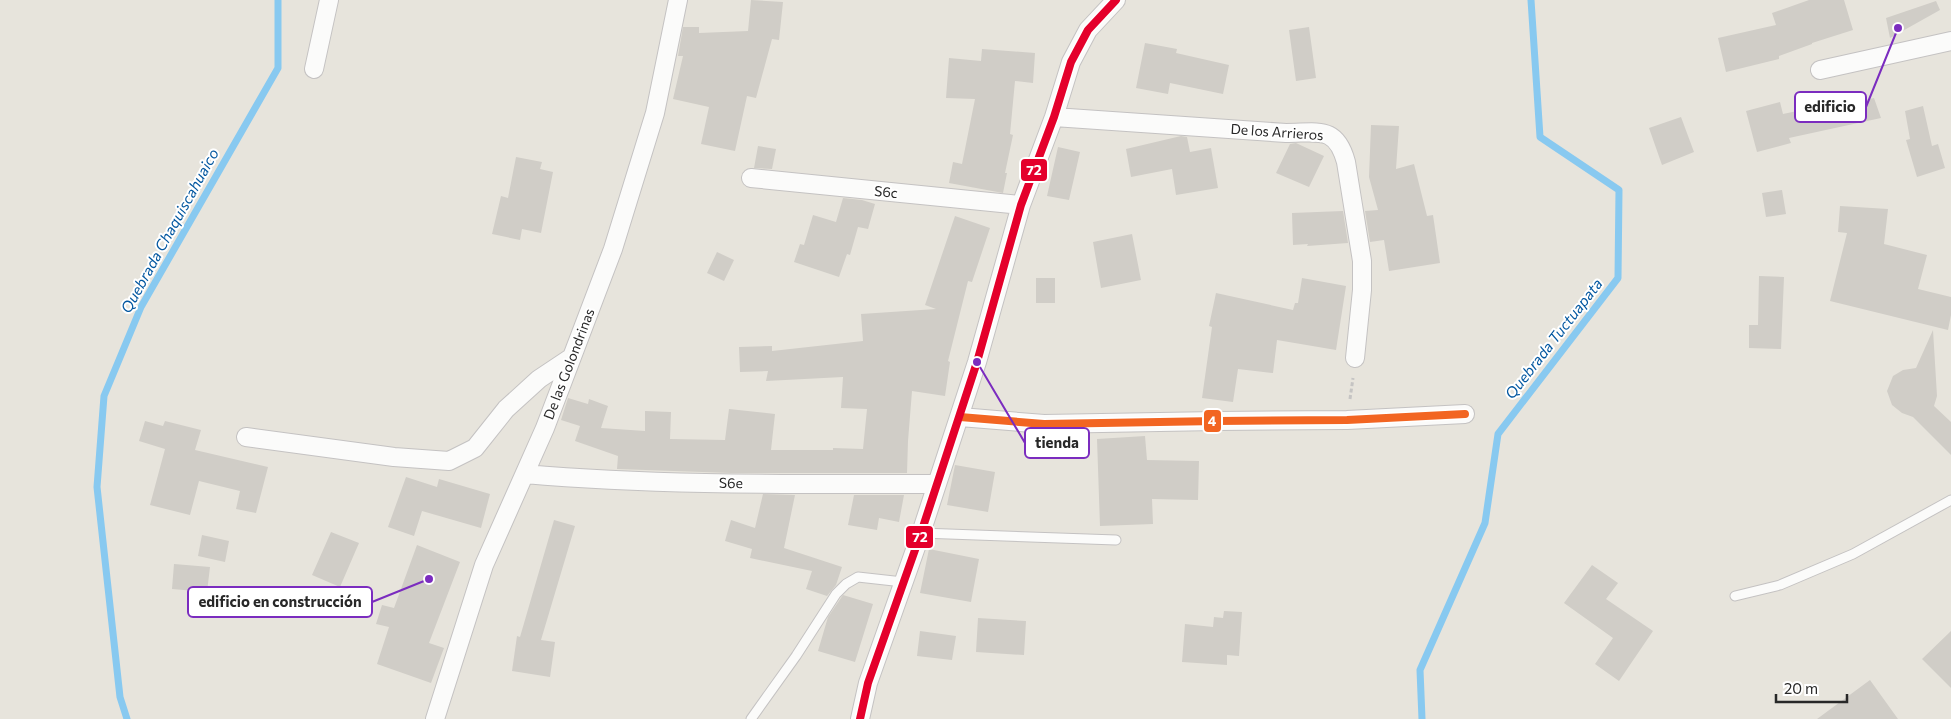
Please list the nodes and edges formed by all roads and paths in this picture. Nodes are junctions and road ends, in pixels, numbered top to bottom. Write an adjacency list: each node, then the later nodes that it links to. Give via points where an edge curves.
1 (329, 0): 5 (street)
2 (678, 0): 10 (street, De las Golondrinas, via 655,113 613,249)
3 (1116, 0): 7 (street, via 1088,30 1071,62)
4 (1951, 41): 6 (street)
5 (314, 69)
6 (1820, 70)
7 (1054, 117): 9 (street); 11 (street, De los Arrieros, via 1324,133 1334,137 1343,148 1362,261)
8 (751, 178): 9 (street, S6c)
9 (1021, 206): 13 (street)
10 (572, 357): 15 (street, via 539,379 506,409 475,448 449,461); 16 (street, De las Golondrinas)
11 (1355, 358): 14 (path)
12 (1465, 414): 14 (street)
13 (960, 417): 14 (street, via 1044,424); 17 (street)
14 (1347, 420)
15 (246, 437)
16 (525, 474): 17 (street, S6e, via 738,483); 23 (street, De las Golondrinas, via 484,565)
17 (937, 484): 19 (street)
18 (1951, 500): 22 (lane, via 1853,554 1780,585)
19 (921, 533): 20 (lane); 21 (street)
20 (1116, 540)
21 (903, 582): 24 (lane, via 858,577 846,584); 25 (street, via 868,683)
22 (1734, 596)
23 (435, 719)
24 (751, 719)
25 (860, 719)

